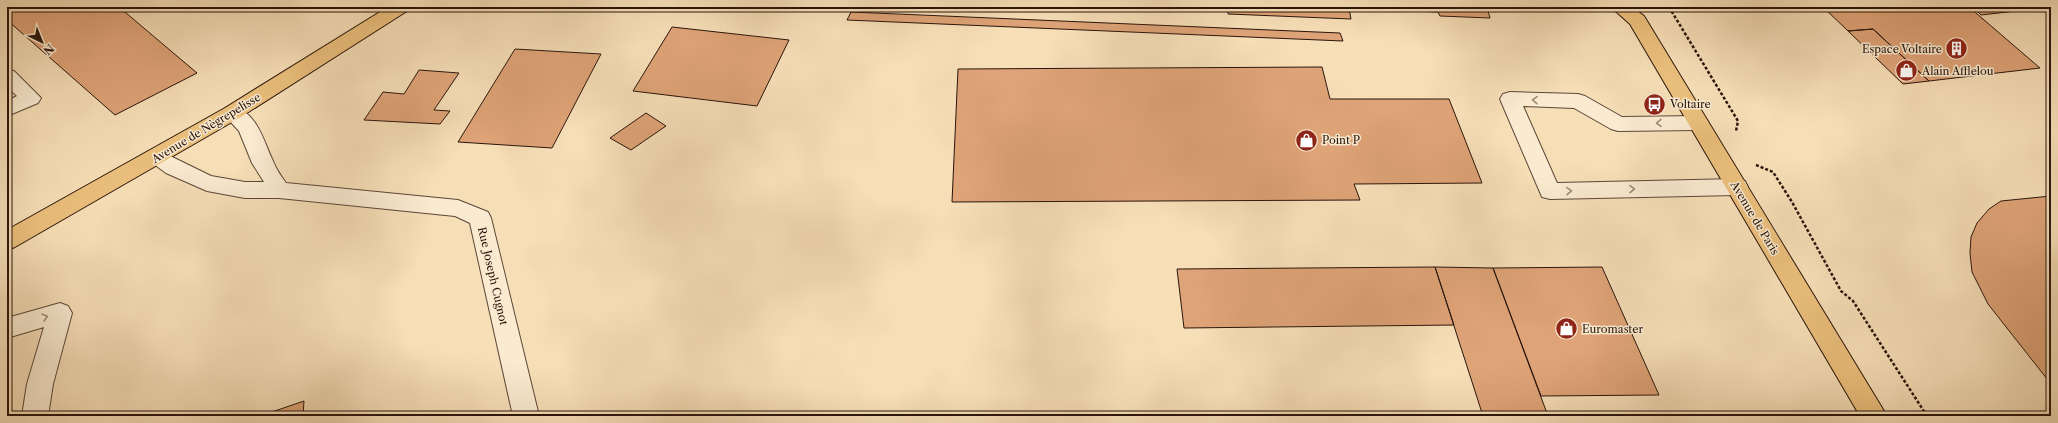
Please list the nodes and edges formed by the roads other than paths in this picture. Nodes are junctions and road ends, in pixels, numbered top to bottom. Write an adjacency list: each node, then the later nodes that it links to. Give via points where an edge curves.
1 (401, 7): 5 (main road, Avenue de Nègrepelisse)
2 (1631, 11): 6 (main road, Avenue de Paris)
3 (7, 76): 4 (street, via 31,98)
4 (7, 109)
5 (232, 113): 7 (main road, Avenue de Nègrepelisse); 9 (street, via 248,127 263,163)
6 (1698, 123): 8 (main road, Avenue de Paris); 8 (street, one-way to 8, via 1618,124 1578,101 1510,99 1550,191)
7 (158, 157): 9 (street, Rue Joseph Cugnot, via 174,168 207,183 245,190); 10 (main road, Avenue de Nègrepelisse)
8 (1737, 187): 14 (main road, Avenue de Paris)
9 (279, 190): 13 (street, Rue Joseph Cugnot, via 458,208 480,218)
10 (9, 238)
11 (7, 328): 12 (street, one-way to 12, via 60,313 40,384)
12 (35, 416)
13 (526, 416)
14 (1874, 416)

